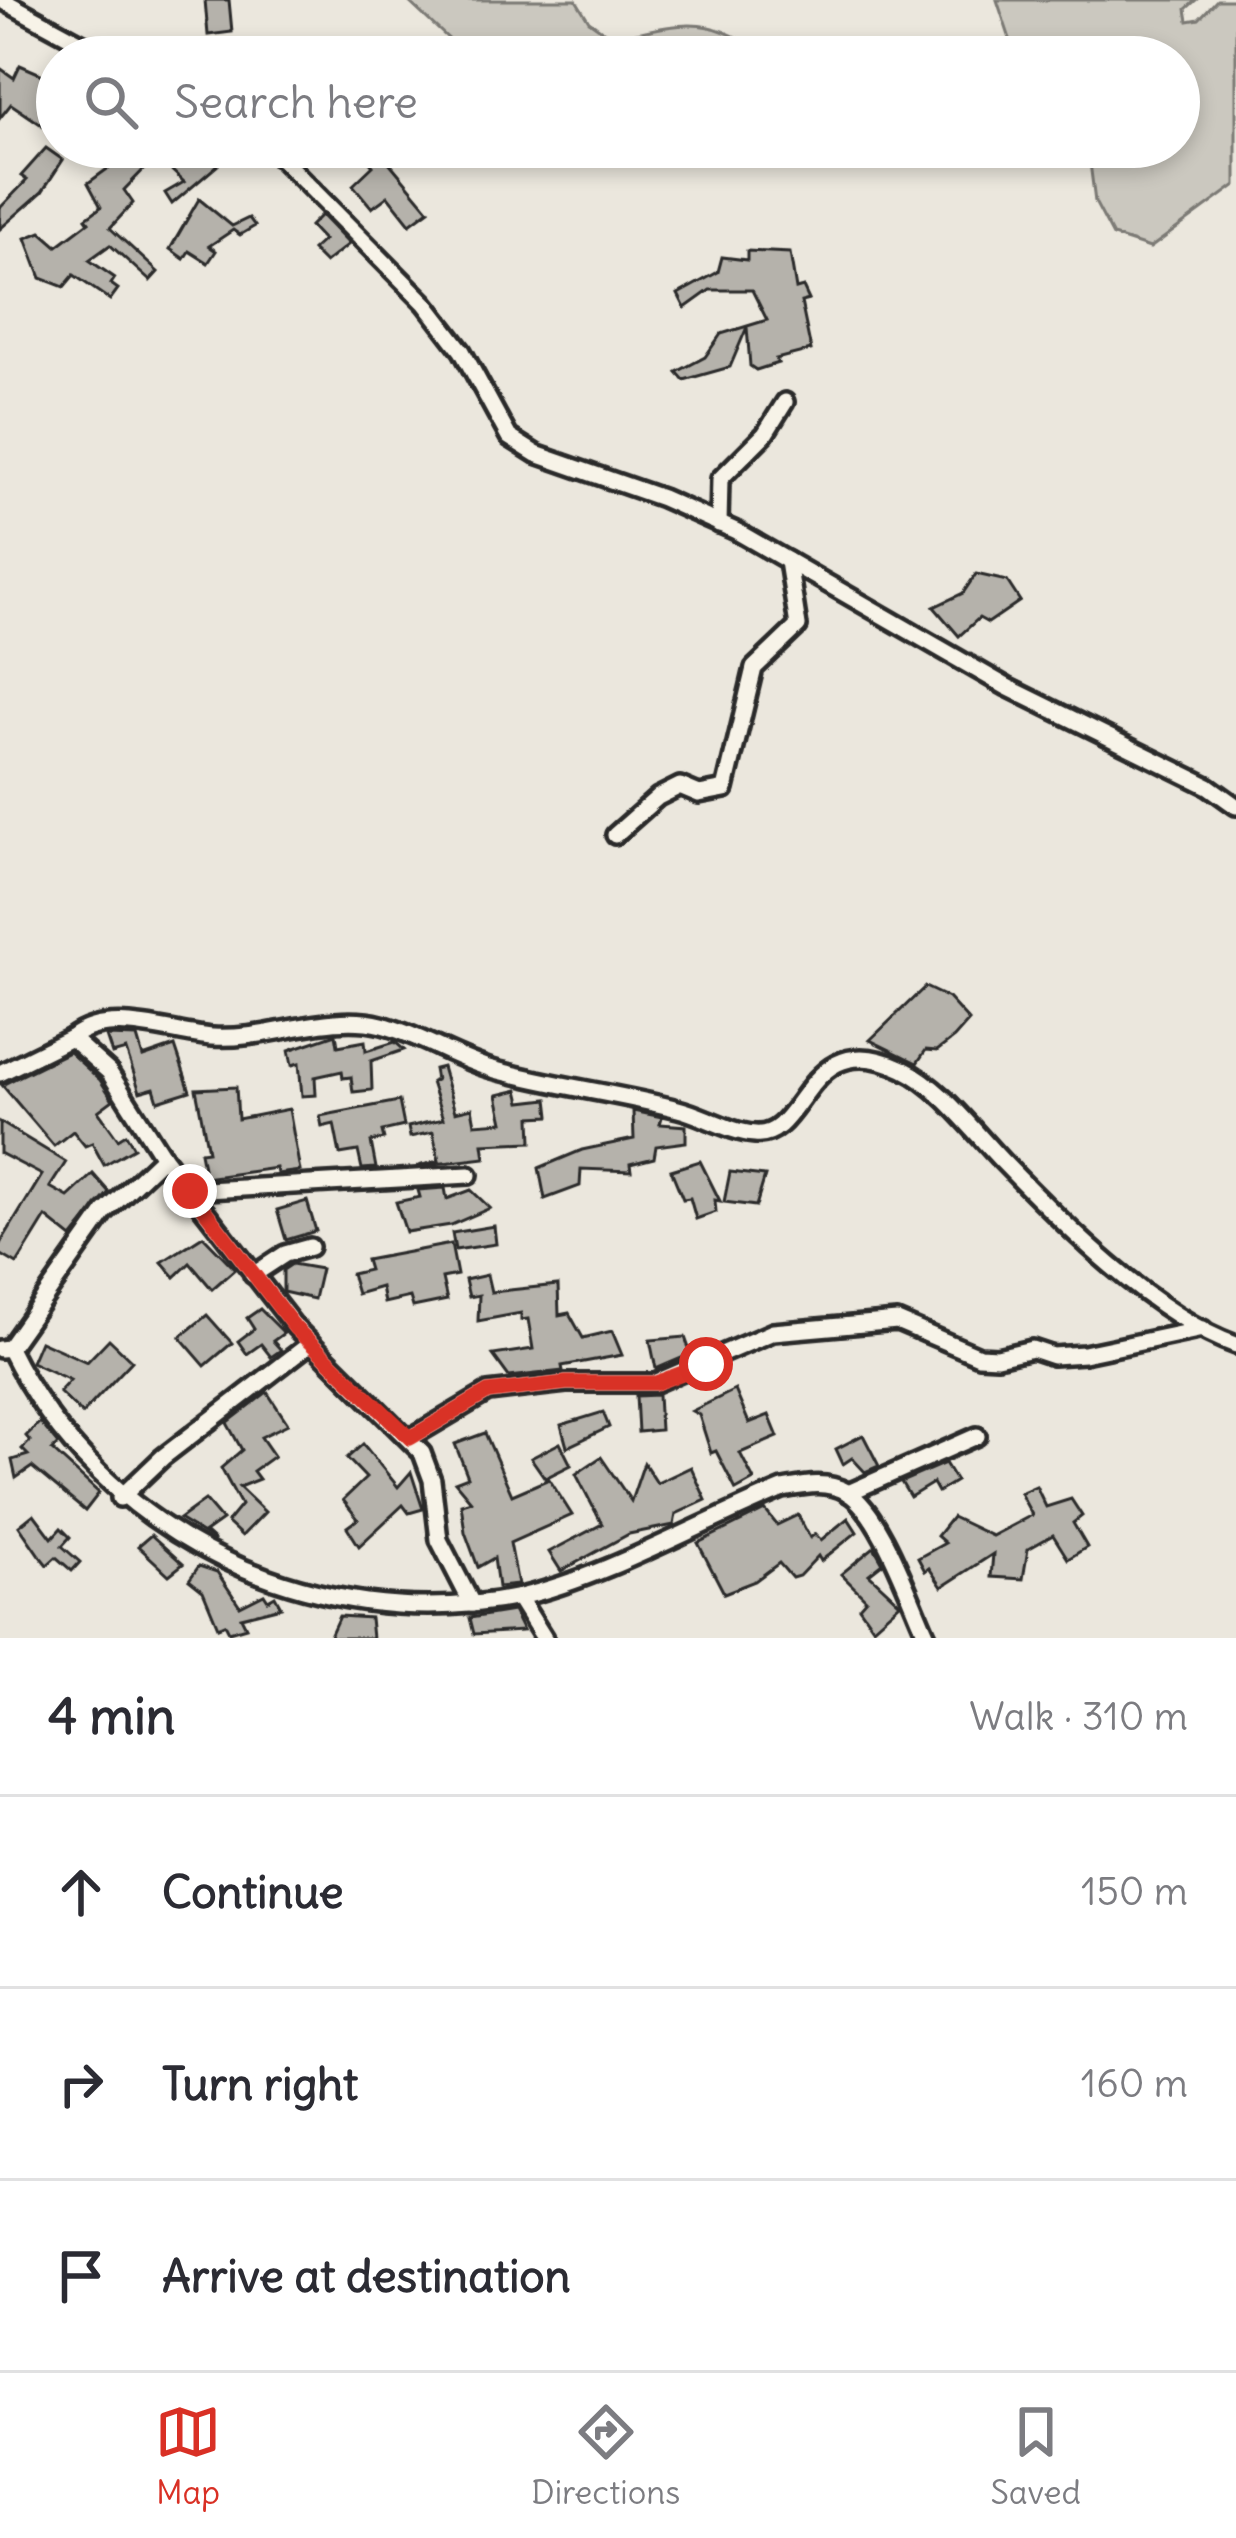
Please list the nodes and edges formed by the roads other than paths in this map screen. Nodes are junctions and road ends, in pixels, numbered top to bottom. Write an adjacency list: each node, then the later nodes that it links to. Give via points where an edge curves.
1 (4, 8): 2 (street)
2 (63, 36)
3 (291, 168): 5 (street, via 425,303 509,437)
4 (785, 402): 5 (street, via 720,478)
5 (719, 524): 6 (street)
6 (788, 561): 7 (street); 8 (street, via 798,626 754,668 725,789 699,794 680,786)
7 (1236, 806)
8 (615, 835)
9 (71, 1038): 10 (street); 11 (street, via 109,1072); 16 (street, via 108,1023 237,1039 349,1021 381,1024 487,1067 665,1106 753,1135 782,1126 829,1067 878,1061 925,1083 1059,1217)
10 (0, 1072)
11 (163, 1157): 13 (street); 19 (street, via 104,1211)
12 (469, 1174): 13 (street)
13 (190, 1191): 15 (street)
14 (310, 1247): 15 (street)
15 (253, 1275): 17 (street)
16 (1204, 1329): 18 (street); 21 (street, via 1052,1356 1032,1349 979,1356 897,1321 773,1332 656,1383 488,1392)
17 (311, 1343): 21 (street); 23 (street)
18 (1236, 1346)
19 (4, 1349): 23 (street)
20 (976, 1436): 22 (street)
21 (410, 1438): 25 (street, via 429,1468 439,1540)
22 (848, 1493): 24 (street, via 817,1483 783,1489); 27 (street, via 872,1519)
23 (121, 1498): 25 (street, via 228,1565 315,1598 353,1606)
24 (519, 1598): 25 (street); 26 (street)
25 (472, 1604)
26 (544, 1638)
27 (928, 1638)

